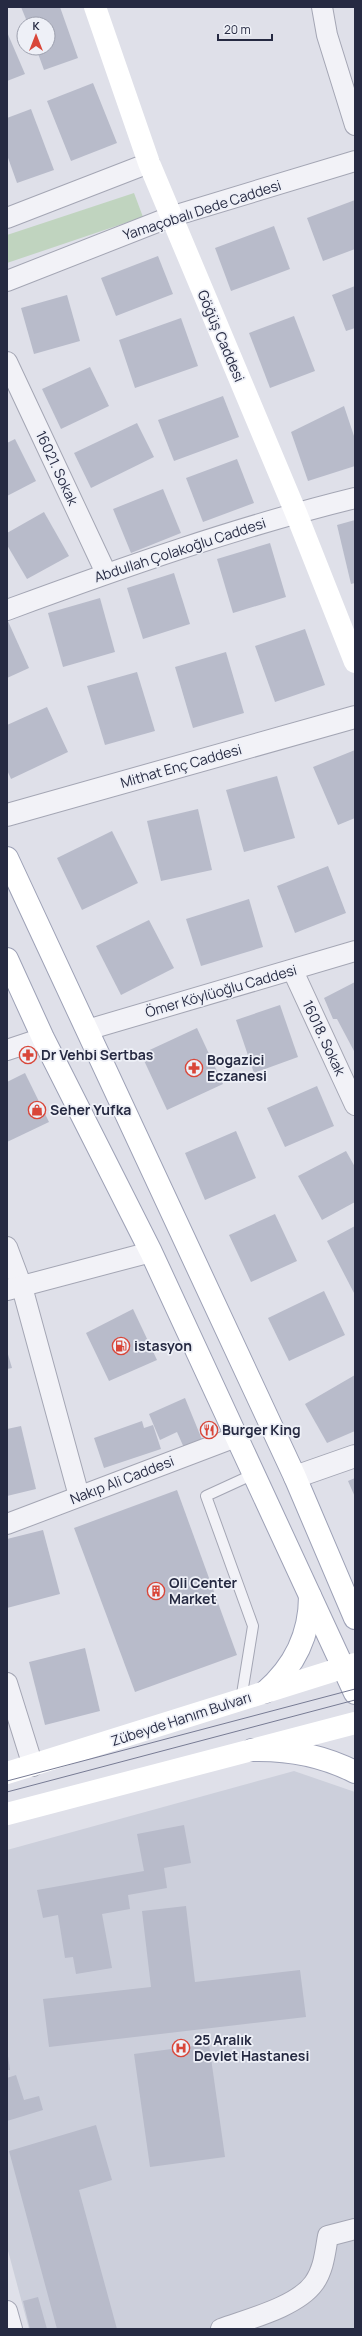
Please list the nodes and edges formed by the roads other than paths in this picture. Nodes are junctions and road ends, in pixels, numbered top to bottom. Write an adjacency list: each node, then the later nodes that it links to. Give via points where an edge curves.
1 (95, 7): 5 (main road, Göğüş Caddesi)
2 (322, 7): 3 (street, via 327,35)
3 (355, 125)
4 (355, 161): 6 (street, Yamaçobalı Dede Caddesi)
5 (149, 163): 6 (main road, Göğüş Caddesi); 7 (street)
6 (170, 217): 8 (street, Yamaçobalı Dede Caddesi); 11 (main road, Göğüş Caddesi)
7 (7, 218)
8 (7, 281)
9 (7, 362): 12 (street, 16021. Sokak)
10 (355, 498): 11 (street, Abdullah Çolakoğlu Caddesi)
11 (296, 513): 12 (street, Abdullah Çolakoğlu Caddesi); 14 (main road, Göğüş Caddesi)
12 (106, 573): 13 (street, Abdullah Çolakoğlu Caddesi)
13 (7, 610)
14 (355, 662)
15 (355, 717): 16 (street, Mithat Enç Caddesi)
16 (7, 815)
17 (7, 858): 21 (main road)
18 (355, 951): 20 (street, Ömer Köylüoğlu Caddesi)
19 (7, 959): 22 (main road)
20 (293, 971): 21 (street, Ömer Köylüoğlu Caddesi); 24 (street, 16018. Sokak)
21 (87, 1030): 31 (main road)
22 (44, 1038): 23 (street); 26 (main road)
23 (7, 1050)
24 (355, 1105)
25 (7, 1247): 27 (street)
26 (151, 1252): 27 (street); 28 (main road)
27 (14, 1288): 32 (street)
28 (236, 1437): 30 (main road); 32 (street, Nakıp Ali Caddesi)
29 (355, 1456): 31 (street)
30 (254, 1474): 34 (main road); 41 (lane, via 206,1496 253,1626)
31 (295, 1477): 35 (main road)
32 (79, 1496): 33 (street, Nakıp Ali Caddesi)
33 (7, 1524)
34 (310, 1592): 37 (main road); 39 (main road, via 308,1622 298,1651 284,1674)
35 (349, 1594): 36 (main road)
36 (355, 1618)
37 (350, 1666): 39 (main road, Zübeyde Hanım Bulvarı); 40 (main road)
38 (7, 1683): 44 (street)
39 (265, 1692): 41 (main road, Zübeyde Hanım Bulvarı)
40 (355, 1693)
41 (242, 1700): 44 (main road, Zübeyde Hanım Bulvarı)
42 (355, 1723): 43 (main road)
43 (252, 1750): 45 (main road, via 271,1749 309,1754); 47 (main road)
44 (33, 1766): 46 (main road, Zübeyde Hanım Bulvarı)
45 (355, 1772)
46 (7, 1773)
47 (7, 1814)
48 (355, 2229): 51 (street, via 328,2236 323,2263 314,2283 290,2302)
49 (7, 2311): 50 (street)
50 (12, 2329)
51 (221, 2329)

